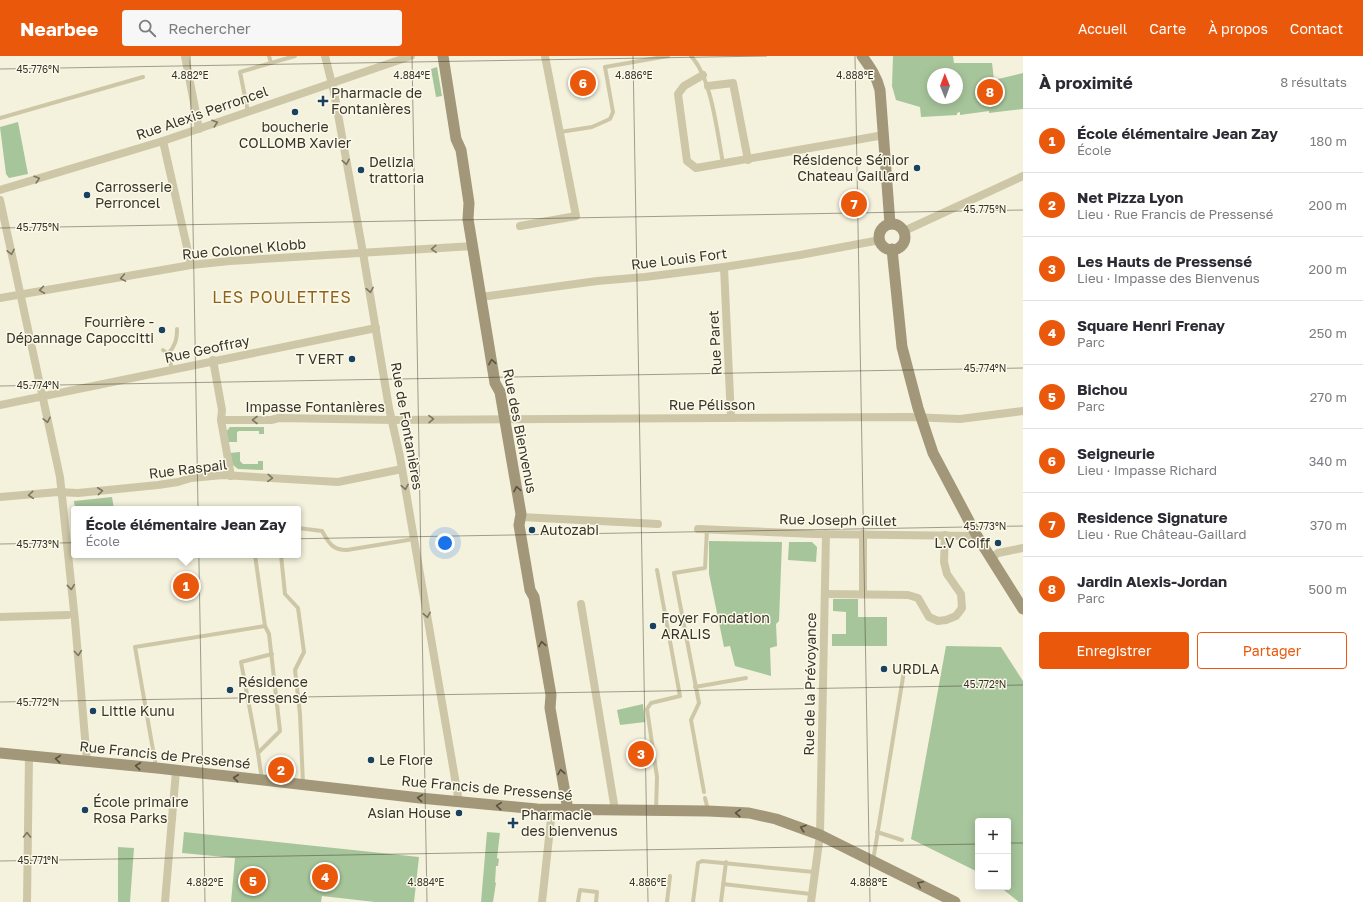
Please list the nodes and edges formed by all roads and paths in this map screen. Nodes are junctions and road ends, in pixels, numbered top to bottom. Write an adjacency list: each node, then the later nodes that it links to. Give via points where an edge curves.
1 (185, 56): 18 (street)
2 (270, 56): 11 (lane)
3 (295, 56): 11 (lane)
4 (325, 56): 14 (street, Rue de Fontanières)
5 (411, 56): 14 (street, Rue Alexis Perroncel)
6 (443, 56): 31 (street, Rue des Bienvenus, via 456,140 461,150)
7 (545, 56): 19 (street)
8 (668, 56): 19 (lane, via 605,67 614,112 610,119 592,127)
9 (691, 56): 12 (lane)
10 (862, 56): 20 (street, via 879,85)
11 (271, 63): 16 (lane, via 240,72)
12 (703, 75): 15 (lane); 23 (street, via 684,86 678,94 687,161 696,168)
13 (143, 77): 17 (lane)
14 (332, 83): 16 (street, Rue Alexis Perroncel); 33 (street, Rue de Fontanières, one-way to 33)
15 (708, 86): 22 (street, via 733,82); 23 (lane)
16 (248, 112): 18 (street, Rue Alexis Perroncel, one-way to 16)
17 (0, 118)
18 (199, 129): 21 (street, Rue Alexis Perroncel)
19 (560, 132): 28 (street, via 576,216)
20 (884, 135): 22 (street); 27 (street)
21 (163, 141): 25 (street, Rue Alexis Perroncel, one-way to 21); 34 (street)
22 (748, 160): 23 (street)
23 (723, 164)
24 (1023, 176): 29 (street)
25 (0, 190)
26 (0, 200): 36 (street, one-way to 36)
27 (890, 224): 29 (street, via 898,225); 30 (street, via 880,232)
28 (520, 226)
29 (904, 231): 32 (street, via 903,244)
30 (880, 240): 32 (street, via 886,248); 35 (street, Rue Louis Fort)
31 (473, 246): 33 (street, Rue Colonel Klobb, one-way to 33); 38 (street, Rue des Bienvenus)
32 (892, 250): 49 (street, via 902,347)
33 (363, 253): 34 (street, Rue Colonel Klobb); 39 (street, Rue de Fontanières, one-way to 39)
34 (191, 265): 36 (street, Rue Colonel Klobb, one-way to 36)
35 (724, 267): 38 (street, Rue Louis Fort, via 597,281); 48 (street, Rue Paret)
36 (20, 294): 37 (street, Rue Colonel Klobb); 45 (street)
37 (0, 298)
38 (481, 298): 50 (street, Rue des Bienvenus, one-way to 38, via 500,392 495,383)
39 (376, 328): 43 (street, Rue Geoffray); 52 (street, Rue de Fontanières)
40 (177, 329): 42 (lane, via 177,339)
41 (163, 350): 42 (lane)
42 (168, 354): 44 (lane)
43 (213, 360): 44 (street, Rue Geoffray); 51 (street, via 222,410)
44 (172, 369): 45 (street, Rue Geoffray)
45 (42, 396): 46 (street, Rue Geoffray); 55 (street, one-way to 55)
46 (0, 405)
47 (1023, 411): 49 (street, Rue Pélisson, via 960,419)
48 (731, 418): 49 (street, Rue Pélisson); 50 (street, Rue Pélisson)
49 (920, 418): 65 (street, via 933,453)
50 (504, 419): 52 (street, Impasse Fontanières, one-way to 50); 57 (street, Rue des Bienvenus, one-way to 50)
51 (221, 420): 52 (street, Impasse Fontanières, one-way to 51); 54 (street)
52 (392, 420): 53 (street, Rue de Fontanières)
53 (402, 469): 54 (street, Rue Raspail, one-way to 53, via 338,482); 66 (street, Rue de Fontanières, one-way to 66)
54 (231, 476): 55 (street, Rue Raspail, one-way to 54, via 78,494 158,485 191,478)
55 (61, 492): 56 (street, Rue Raspail, one-way to 56); 86 (street, one-way to 86)
56 (0, 497)
57 (520, 517): 58 (street); 95 (street, Rue des Bienvenus, one-way to 57, via 550,708 551,695 519,524)
58 (658, 524)
59 (301, 528): 66 (lane, via 322,531 330,544 338,550)
60 (698, 528): 61 (street, Rue Joseph Gillet)
61 (707, 529): 62 (street, Rue Joseph Gillet); 82 (lane, via 705,568 674,573)
62 (826, 534): 63 (street, Rue Joseph Gillet); 72 (street, Rue de la Prévoyance)
63 (863, 534): 64 (street, Rue Joseph Gillet); 73 (street)
64 (944, 536): 65 (street, Rue Joseph Gillet); 73 (street, via 944,562 947,574 962,594 962,608 956,616 938,621 929,617 918,598 908,595)
65 (976, 536): 70 (street)
66 (414, 539): 93 (street, Rue de Fontanières, one-way to 93)
67 (1023, 548): 70 (street, via 998,553)
68 (256, 558): 78 (lane)
69 (281, 558): 90 (lane, via 284,594 298,608 304,652 294,670 300,714)
70 (991, 558): 75 (street)
71 (657, 570): 97 (lane, via 680,696 651,703 647,709 657,777)
72 (825, 594): 73 (street); 100 (street, Rue de la Prévoyance)
73 (863, 594)
74 (581, 604): 96 (street)
75 (1023, 609)
76 (68, 615): 77 (street)
77 (0, 617)
78 (265, 626): 79 (lane); 87 (lane, via 135,647)
79 (272, 654): 84 (lane, via 280,730); 84 (lane, via 240,662)
80 (905, 665): 99 (lane)
81 (746, 678): 82 (lane)
82 (695, 687): 91 (lane, via 699,703 691,720)
83 (0, 753): 85 (street, Rue Francis de Pressensé)
84 (258, 753): 89 (lane)
85 (28, 756): 86 (street, Rue Francis de Pressensé, one-way to 85); 109 (street, one-way to 85)
86 (87, 761): 87 (street, Rue Francis de Pressensé, one-way to 86)
87 (157, 768): 88 (street, Rue Francis de Pressensé)
88 (176, 771): 89 (street, Rue Francis de Pressensé, one-way to 88); 110 (street)
89 (262, 781): 90 (street, Rue Francis de Pressensé)
90 (303, 785): 93 (street, Rue Francis de Pressensé, one-way to 90)
91 (704, 792)
92 (705, 798): 98 (lane)
93 (459, 802): 94 (street, Rue Francis de Pressensé, one-way to 93)
94 (552, 810): 95 (street, Rue Francis de Pressensé); 111 (street)
95 (568, 810): 96 (street, Rue Francis de Pressensé)
96 (615, 810): 97 (street, Rue Francis de Pressensé)
97 (656, 811): 98 (street, Rue Francis de Pressensé)
98 (708, 811): 100 (street, Rue Francis de Pressensé, one-way to 98, via 776,819 749,813)
99 (877, 832): 101 (lane); 102 (lane)
100 (820, 835): 102 (street, Rue Francis de Pressensé); 104 (street, Rue de la Prévoyance)
101 (902, 840)
102 (873, 861): 108 (street, Rue Francis de Pressensé, one-way to 102)
103 (726, 862): 104 (lane); 106 (lane); 115 (lane, via 702,860 698,864)
104 (814, 872): 107 (street, Rue de la Prévoyance)
105 (670, 876): 114 (lane)
106 (723, 884): 107 (lane); 116 (lane)
107 (811, 898)
108 (939, 898): 117 (street, Rue Francis de Pressensé)
109 (27, 902)
110 (165, 902)
111 (542, 902)
112 (578, 902): 113 (lane, via 580,890 597,892)
113 (596, 902)
114 (667, 902)
115 (693, 902)
116 (721, 902)
117 (955, 902)

